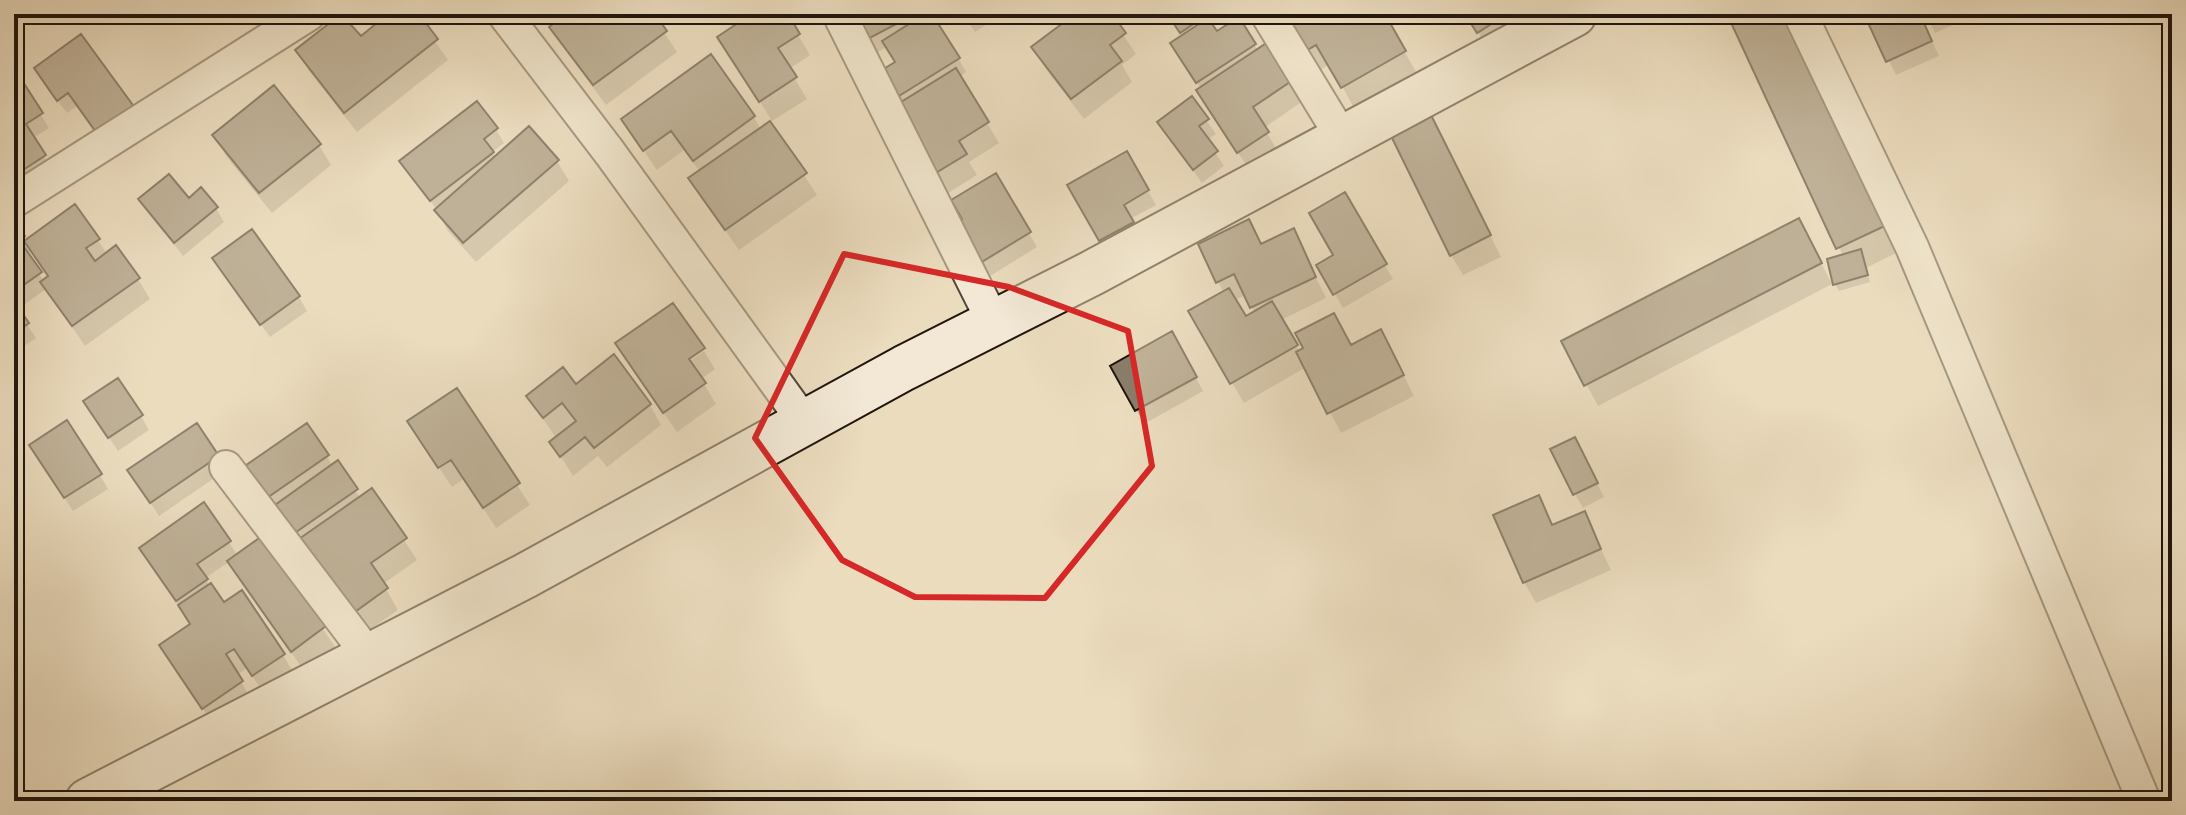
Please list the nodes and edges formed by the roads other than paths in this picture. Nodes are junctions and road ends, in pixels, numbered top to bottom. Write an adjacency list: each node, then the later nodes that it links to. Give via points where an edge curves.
1 (309, 14): 8 (street)
2 (504, 14): 10 (street)
3 (1267, 14): 7 (street)
4 (1574, 14): 7 (street)
5 (1800, 14): 14 (street, via 1912,247)
6 (840, 16): 9 (street)
7 (1343, 139): 9 (street)
8 (14, 201)
9 (994, 323): 10 (street)
10 (805, 423): 12 (street)
11 (226, 467): 12 (street)
12 (369, 656): 13 (street)
13 (88, 801)
14 (2144, 801)

